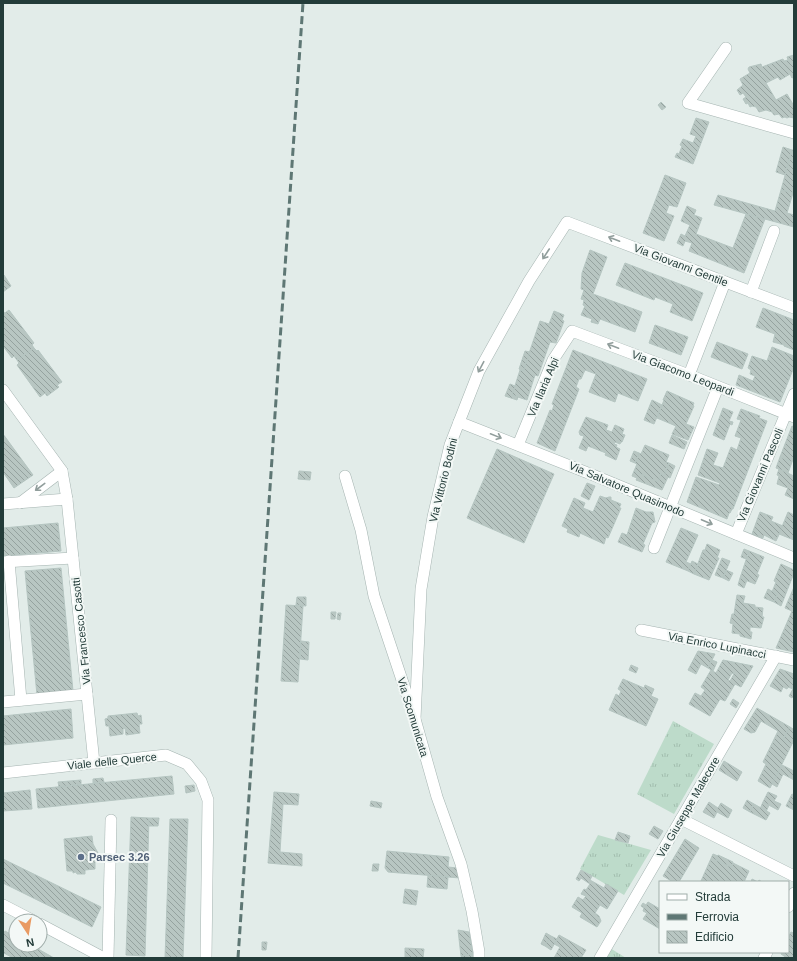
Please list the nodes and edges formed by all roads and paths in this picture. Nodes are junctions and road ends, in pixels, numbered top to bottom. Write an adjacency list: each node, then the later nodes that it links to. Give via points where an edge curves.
1 (726, 48): 2 (street, via 688,102)
2 (794, 133)
3 (567, 222): 5 (street, Via Giovanni Gentile, one-way to 3); 14 (street, Via Vittorio Bodini, one-way to 14, via 529,281 479,371)
4 (774, 231): 6 (street)
5 (725, 282): 6 (street, Via Giovanni Gentile); 9 (street)
6 (751, 292): 7 (street, Via Giovanni Gentile)
7 (794, 308)
8 (572, 330): 9 (street, Via Giacomo Leopardi, one-way to 8); 15 (street, Via Ilaria Alpi, via 553,360)
9 (688, 375): 10 (street, Via Giacomo Leopardi)
10 (718, 387): 13 (street, Via Giacomo Leopardi); 21 (street)
11 (3, 390): 16 (street, Via Francesco Casotti)
12 (794, 394): 13 (street, Via Giovanni Pascoli)
13 (790, 416): 22 (street, Via Giovanni Pascoli)
14 (459, 422): 15 (street, Via Salvatore Quasimodo, one-way to 15); 33 (street, Via Vittorio Bodini, via 450,445 433,517 420,589)
15 (518, 445): 21 (street, Via Salvatore Quasimodo)
16 (62, 471): 18 (street, Via Francesco Casotti); 19 (street, one-way to 19)
17 (345, 476): 33 (street, Via Scomunicata, via 361,530 374,596)
18 (67, 499): 19 (street); 24 (street, Via Francesco Casotti)
19 (20, 503): 20 (street)
20 (3, 504)
21 (671, 508): 22 (street, Via Salvatore Quasimodo, one-way to 22); 23 (street)
22 (736, 534): 25 (street, Via Salvatore Quasimodo)
23 (654, 548)
24 (73, 558): 26 (street); 30 (street, Via Francesco Casotti)
25 (794, 558)
26 (6, 562): 31 (street)
27 (641, 630): 28 (street, Via Enrico Lupinacci)
28 (776, 656): 29 (street, Via Enrico Lupinacci); 36 (street, Via Giuseppe Malecore)
29 (794, 660)
30 (87, 694): 31 (street); 34 (street, Via Francesco Casotti)
31 (21, 700): 32 (street)
32 (3, 702)
33 (415, 719): 47 (street, Via Scomunicata, via 437,797 461,864)
34 (94, 763): 35 (street, Viale delle Querce); 46 (street, Viale delle Querce, via 166,755 187,764 200,781 208,800)
35 (3, 772)
36 (681, 819): 38 (street); 48 (street, Via Giuseppe Malecore)
37 (111, 820): 45 (street)
38 (794, 876)
39 (794, 894): 40 (street)
40 (789, 904)
41 (3, 905): 42 (street)
42 (18, 913)
43 (48, 928): 44 (street)
44 (104, 958)
45 (108, 958)
46 (206, 958)
47 (479, 958)
48 (600, 958)

